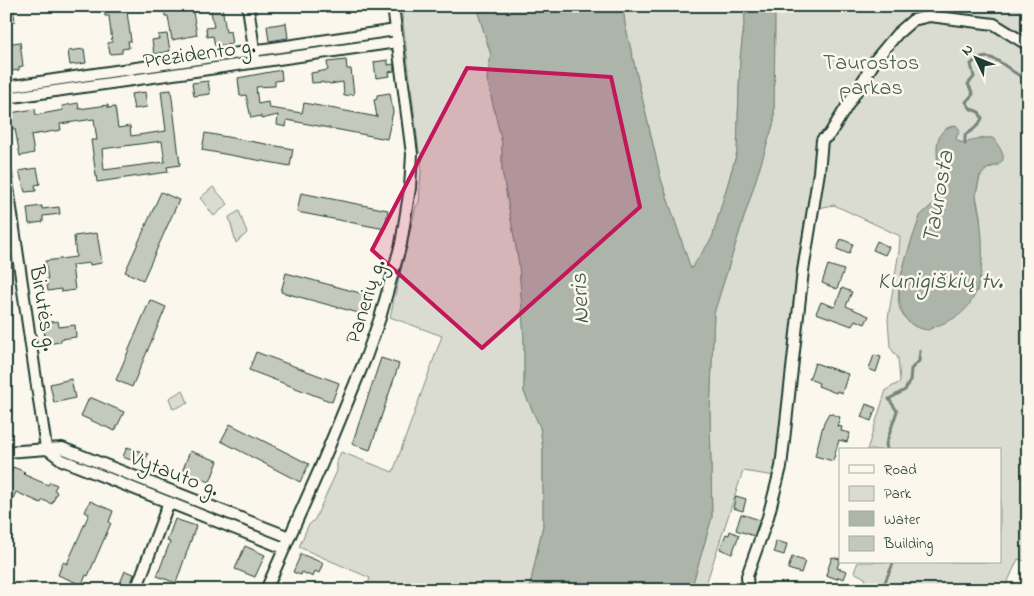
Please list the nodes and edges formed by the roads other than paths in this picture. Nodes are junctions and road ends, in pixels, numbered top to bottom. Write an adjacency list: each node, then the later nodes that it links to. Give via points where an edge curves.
1 (248, 6): 6 (street)
2 (393, 6): 3 (street, Panerių g.)
3 (396, 30): 4 (street, Panerių g.); 6 (street, Prezidento g.)
4 (397, 42): 7 (street, Prezidento g.); 14 (street, Panerių g., via 412,154 401,244 366,357)
5 (1028, 45): 18 (street, via 994,24 930,16 913,20 877,58 830,135 822,140 803,271 781,467 747,576)
6 (254, 52): 7 (street); 8 (street, Prezidento g.)
7 (256, 63): 9 (street, Prezidento g.)
8 (6, 88)
9 (6, 98)
10 (6, 174): 11 (street, Birutės g.)
11 (46, 448): 12 (street, Vytauto g.); 13 (street, Vytauto g., via 62,460); 14 (street, Vytauto g., via 62,448)
12 (6, 452)
13 (169, 502): 15 (street, Vytauto g.); 16 (street)
14 (289, 537): 15 (street, Panerių g.)
15 (284, 548): 17 (street, Panerių g.)
16 (136, 590)
17 (266, 590)
18 (748, 590)

